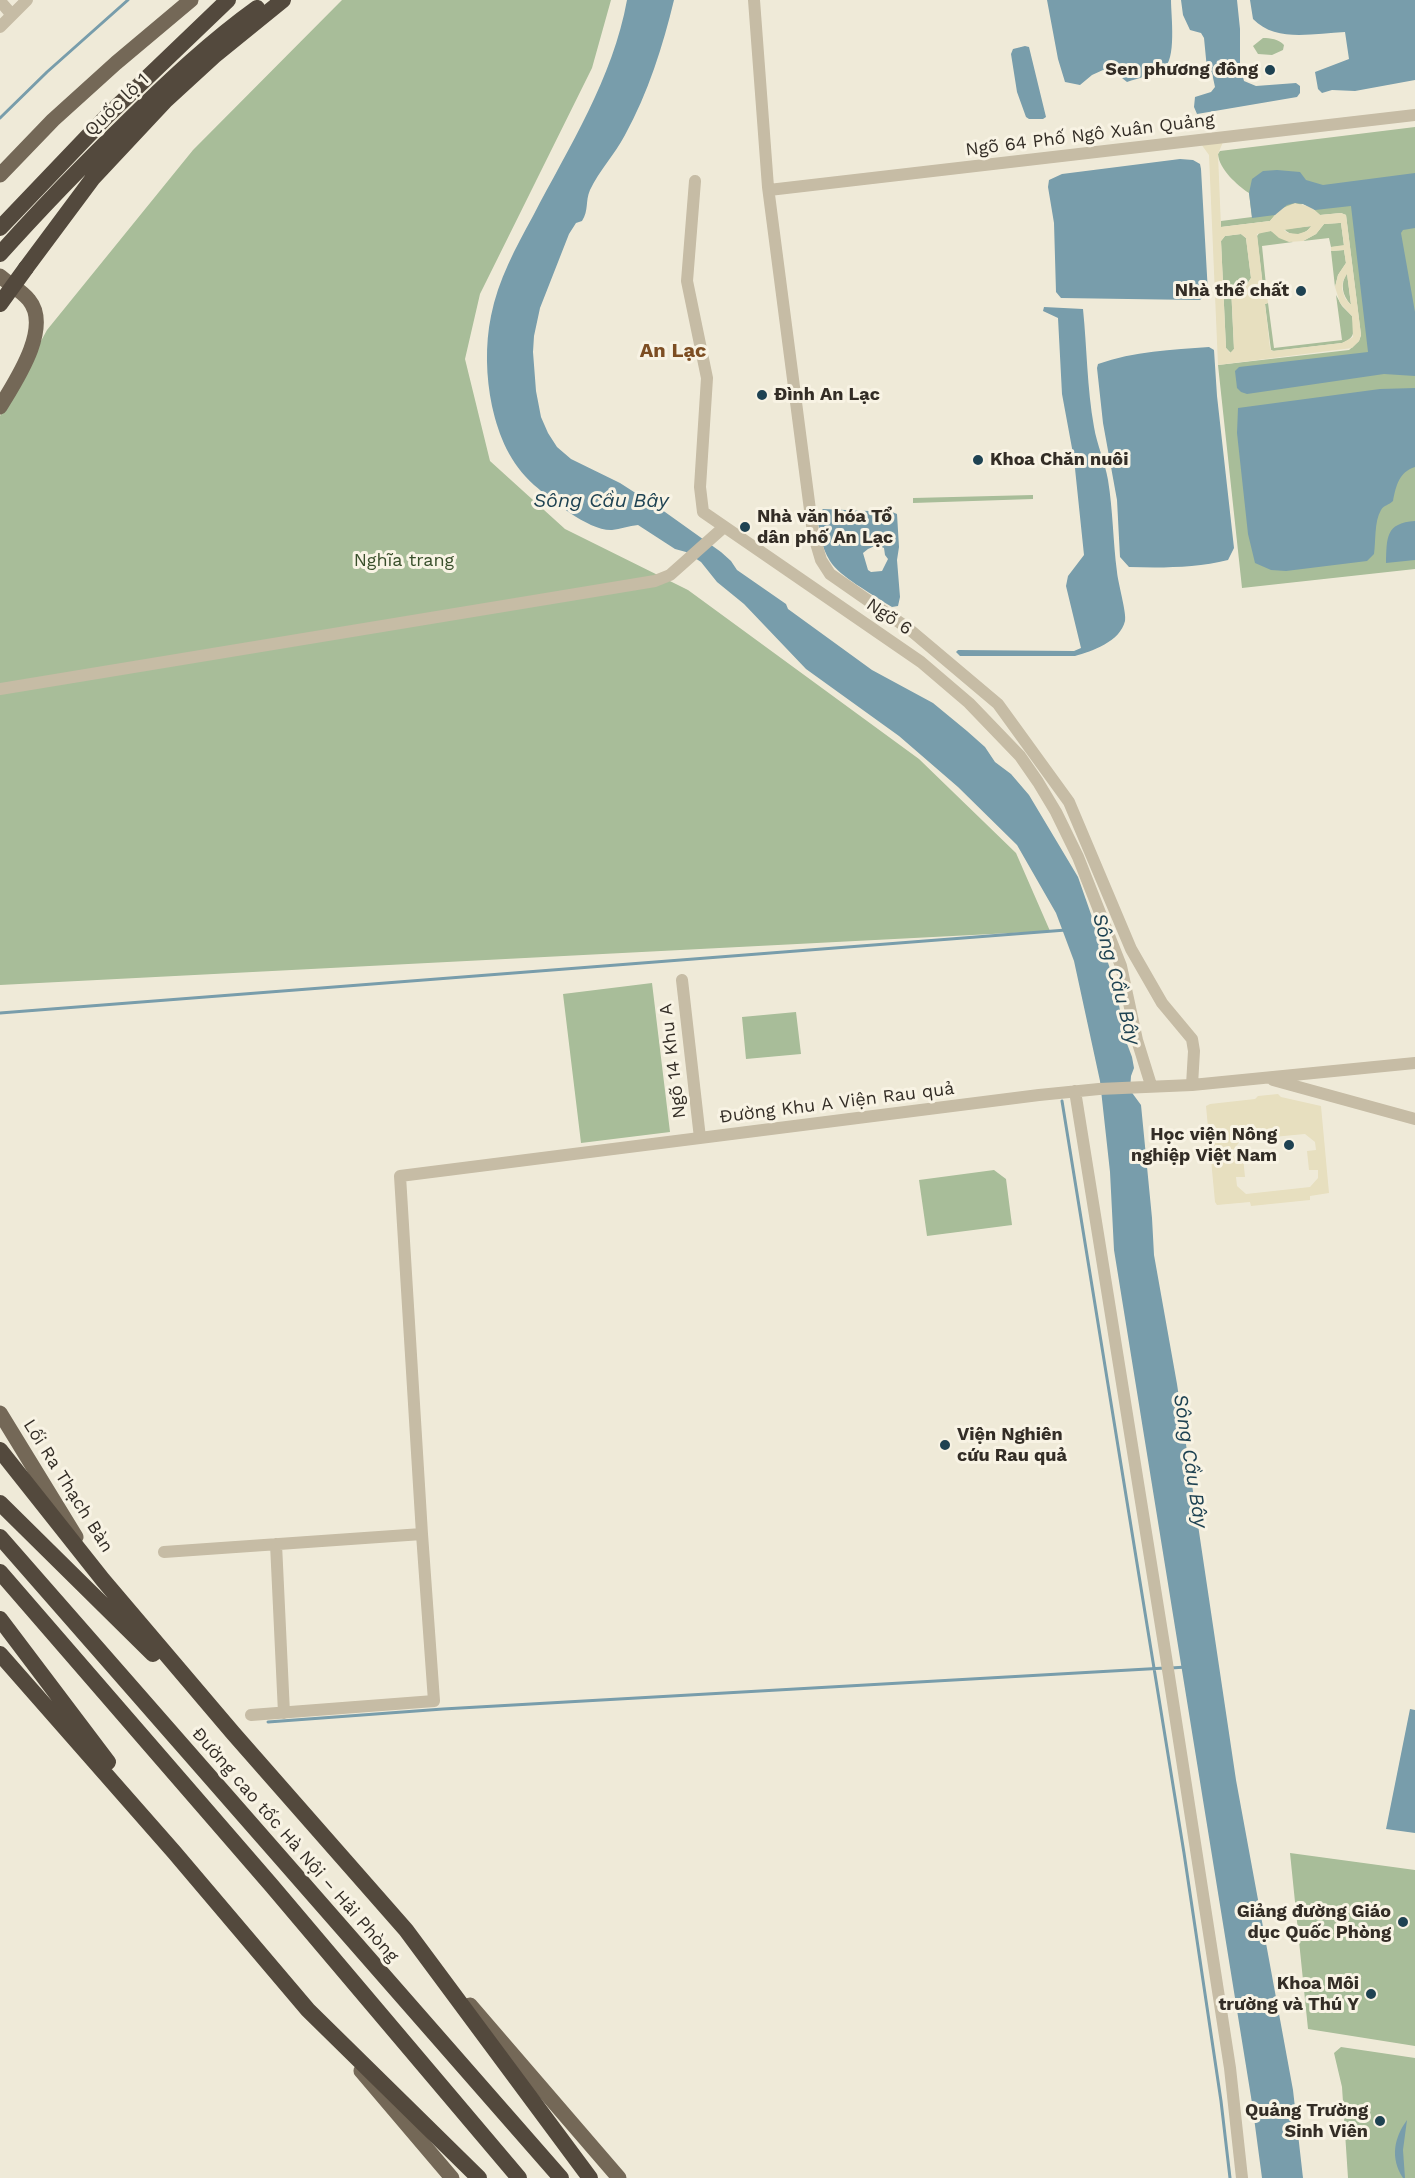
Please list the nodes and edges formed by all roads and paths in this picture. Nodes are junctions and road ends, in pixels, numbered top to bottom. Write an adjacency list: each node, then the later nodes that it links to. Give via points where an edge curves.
1 (27, 0): 8 (street)
2 (191, 0): 12 (main road, via 53,120)
3 (228, 0): 10 (highway, Quốc lộ 1)
4 (267, 0): 17 (highway, Quốc lộ 1, via 166,84)
5 (283, 0): 19 (highway, bridge, via 213,56 93,177)
6 (754, 0): 14 (street)
7 (0, 2): 8 (street)
8 (12, 15): 9 (street)
9 (0, 27)
10 (195, 32): 15 (highway, via 150,62); 16 (highway, Quốc lộ 1, via 107,116)
11 (1415, 115): 14 (street, Ngõ 64 Phố Ngô Xuân Quảng)
12 (0, 175)
13 (695, 181): 21 (street, Ngõ 6, via 687,281 707,378 700,487 703,512)
14 (769, 190): 27 (street, via 813,533 821,560 830,574 909,629 998,704 1069,802 1131,949 1162,1003 1192,1039)
15 (0, 212)
16 (0, 228)
17 (2, 252)
18 (0, 276): 20 (main road, via 29,300 36,314 31,351)
19 (0, 304)
20 (0, 408)
21 (721, 530): 22 (street, via 670,575 655,581); 26 (street, Ngõ 6, via 921,662 1020,756 1056,812 1078,857 1121,966)
22 (0, 689)
23 (682, 980): 30 (street, Ngõ 14 Khu A)
24 (1415, 1062): 25 (street, Đường Khu A Viện Rau quả)
25 (1266, 1077): 27 (street, Đường Khu A Viện Rau quả); 29 (street)
26 (1149, 1085): 27 (street, Đường Khu A Viện Rau quả); 28 (street, Đường Khu A Viện Rau quả)
27 (1192, 1085)
28 (1075, 1091): 30 (street, Đường Khu A Viện Rau quả); 56 (street, via 1230,2068)
29 (1415, 1119)
30 (700, 1138): 34 (street, Đường Khu A Viện Rau quả, via 400,1176)
31 (0, 1413): 39 (main road, Lối Ra Thạch Bàn)
32 (0, 1450): 39 (highway)
33 (0, 1503): 46 (highway)
34 (422, 1534): 36 (street); 44 (street, via 434,1701)
35 (0, 1537): 53 (highway, Đường cao tốc Hà Nội – Hải Phòng)
36 (276, 1544): 37 (street); 44 (street)
37 (164, 1552)
38 (0, 1572): 52 (highway)
39 (103, 1580): 46 (highway)
40 (0, 1619): 47 (highway)
41 (0, 1654): 43 (highway)
42 (0, 1660): 43 (main road)
43 (23, 1680): 47 (highway)
44 (284, 1713): 45 (street)
45 (252, 1715)
46 (233, 1733): 48 (highway)
47 (174, 1852): 49 (highway)
48 (406, 1930): 54 (highway); 55 (main road)
49 (308, 2010): 50 (main road); 51 (highway)
50 (452, 2178)
51 (479, 2178)
52 (519, 2178)
53 (561, 2178)
54 (590, 2178)
55 (619, 2178)
56 (1242, 2178)

